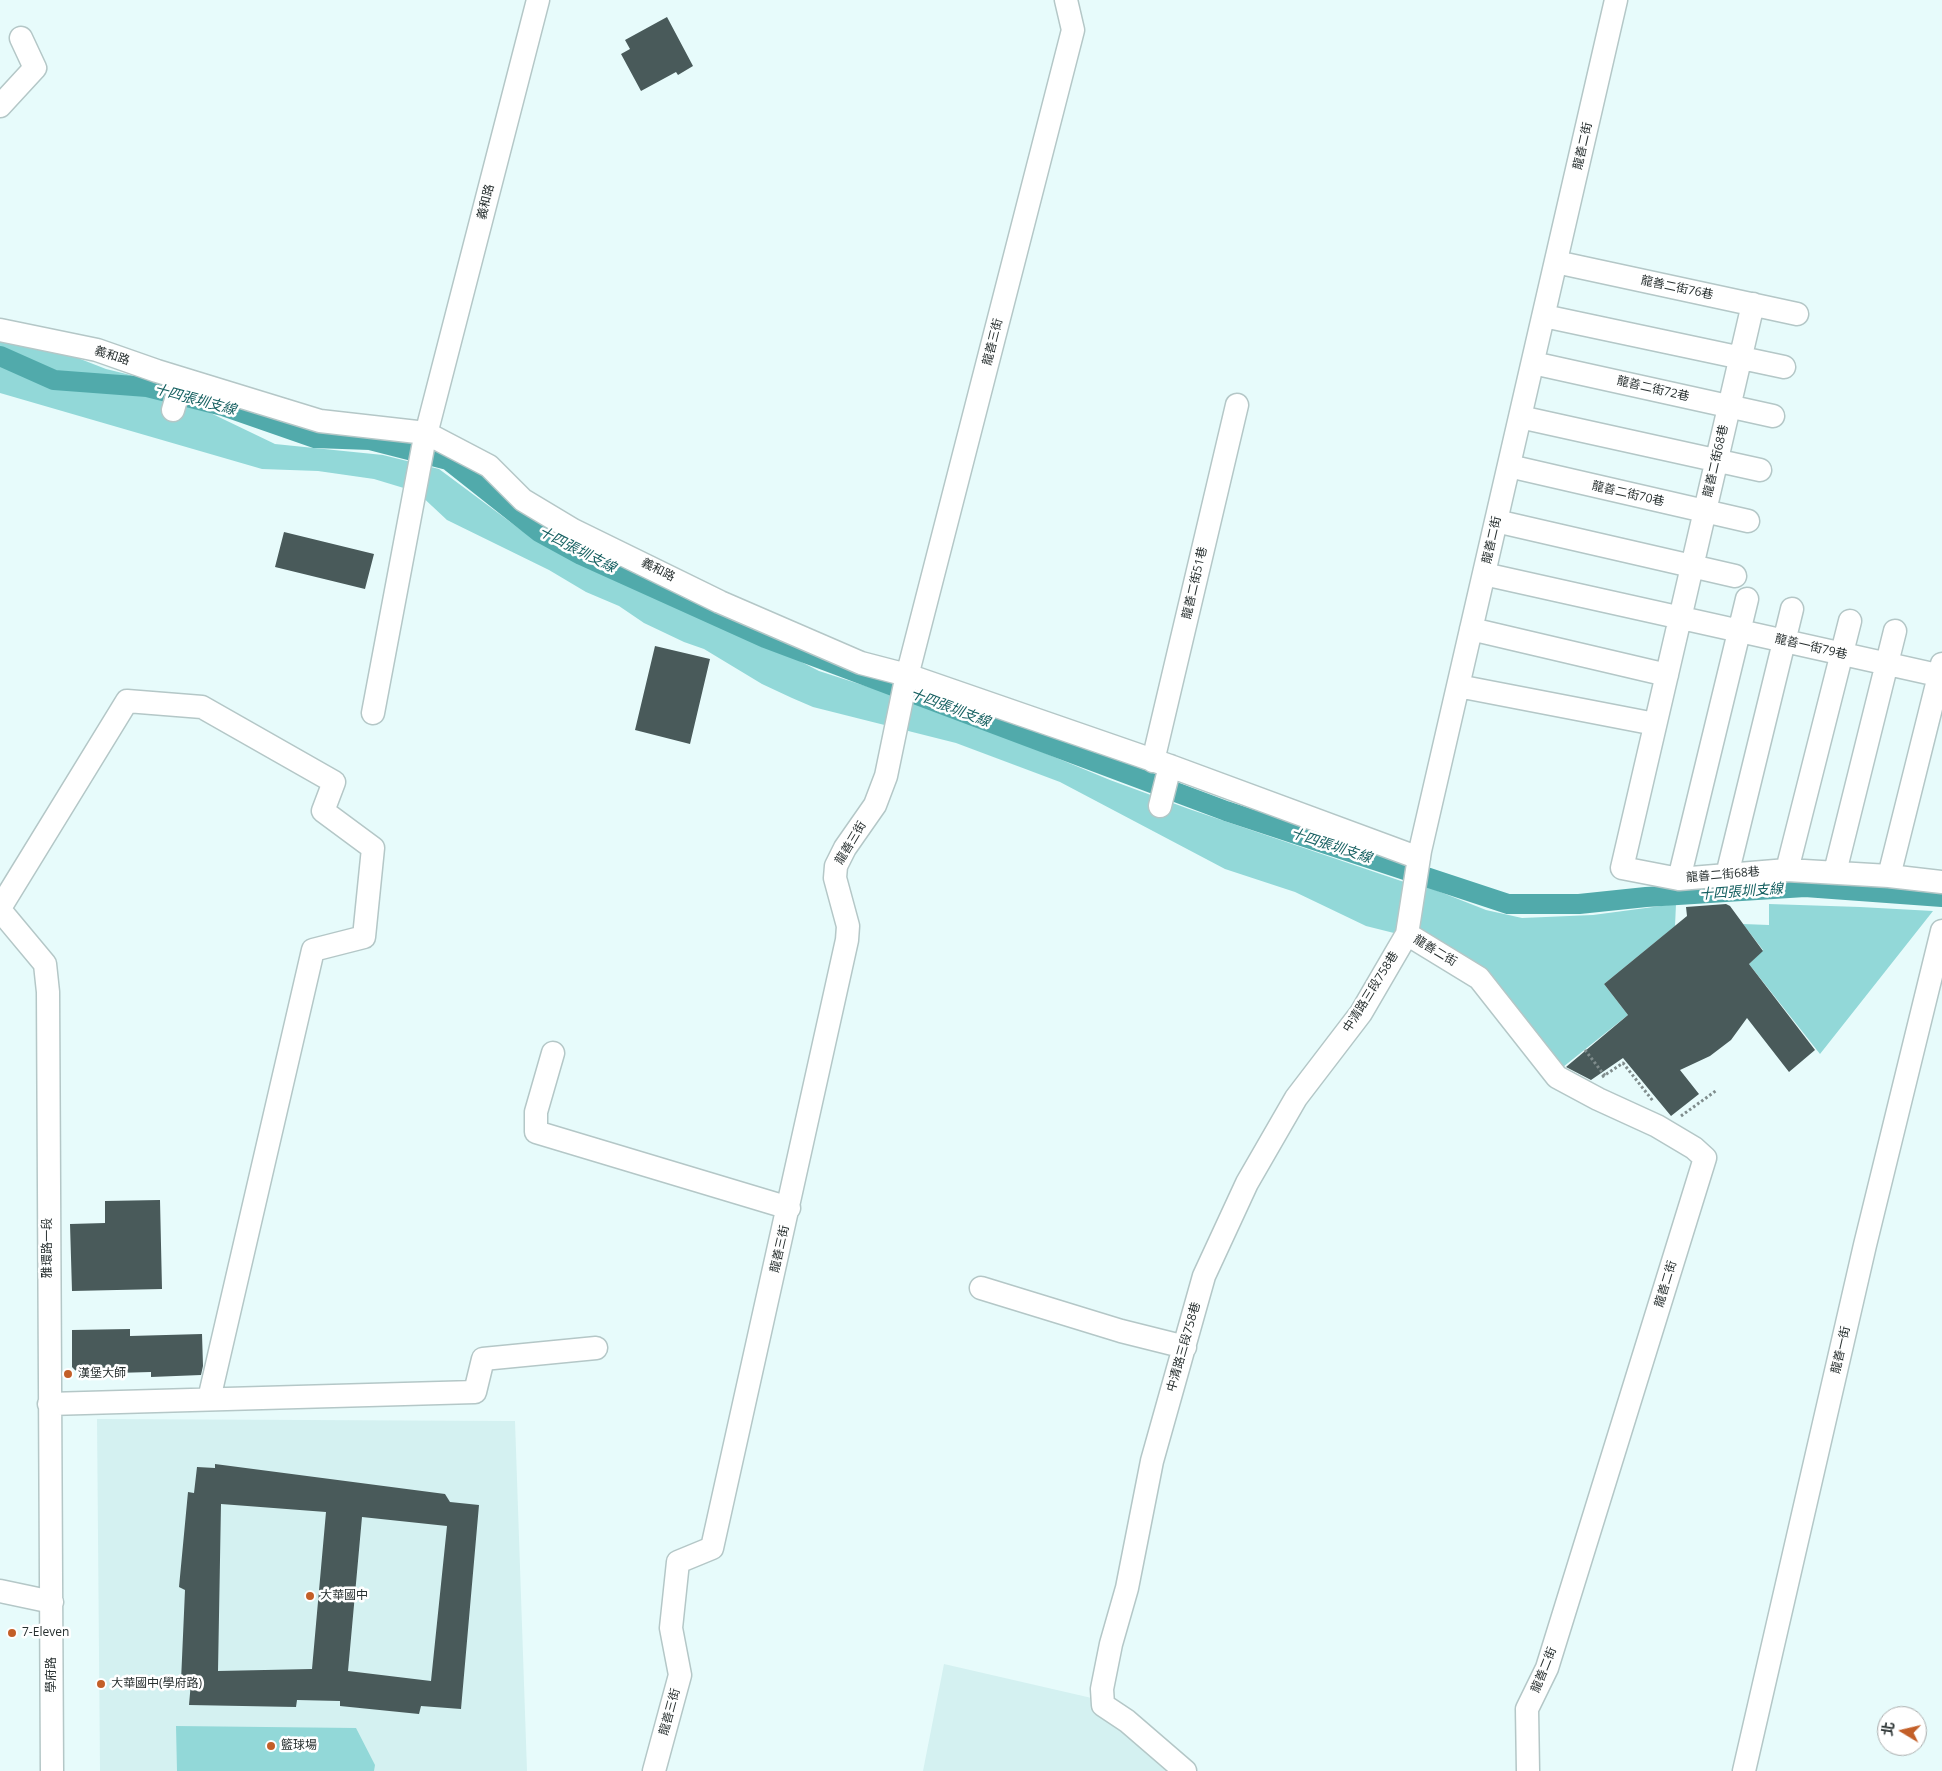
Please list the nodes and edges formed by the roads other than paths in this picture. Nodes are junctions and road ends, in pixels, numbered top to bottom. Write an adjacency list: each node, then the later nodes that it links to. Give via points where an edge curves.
1 (538, 0): 20 (street, 義和路)
2 (1066, 0): 42 (street, 龍善三街, via 1073,30)
3 (1616, 0): 6 (street, 龍善二街)
4 (21, 38): 5 (street, via 35,68)
5 (0, 106)
6 (1556, 262): 7 (street, 龍善二街76巷); 9 (street, 龍善二街)
7 (1752, 304): 8 (street, 龍善二街76巷); 11 (street, 龍善二街68巷)
8 (1797, 314)
9 (1544, 316): 11 (street); 12 (street, 龍善二街)
10 (0, 330): 14 (street, 義和路, via 97,350)
11 (1740, 358): 13 (street); 16 (street, 龍善二街68巷)
12 (1533, 363): 16 (street, 龍善二街72巷); 19 (street, 龍善二街)
13 (1784, 367)
14 (182, 379): 17 (street); 20 (street, 義和路, via 320,421)
15 (1237, 405): 46 (street, 龍善二街51巷)
16 (1729, 406): 18 (street, 龍善二街72巷); 21 (street, 龍善二街68巷)
17 (173, 410)
18 (1773, 416)
19 (1520, 417): 21 (street); 22 (street, 龍善二街)
20 (425, 438): 42 (street, 義和路, via 489,466 523,500 573,530 729,606); 44 (street, 義和路)
21 (1716, 460): 23 (street); 24 (street, 龍善二街68巷)
22 (1509, 466): 24 (street, 龍善二街70巷); 25 (street, 龍善二街)
23 (1760, 470)
24 (1705, 511): 26 (street, 龍善二街70巷); 27 (street, 龍善二街68巷)
25 (1496, 521): 27 (street); 28 (street, 龍善二街)
26 (1748, 521)
27 (1692, 566): 29 (street); 32 (street, 龍善二街68巷)
28 (1484, 574): 32 (street); 34 (street, 龍善二街)
29 (1735, 576)
30 (1747, 599): 35 (street)
31 (1792, 608): 37 (street)
32 (1680, 617): 35 (street, 龍善一街79巷); 41 (street, 龍善二街68巷)
33 (1850, 621): 38 (street)
34 (1471, 629): 41 (street); 43 (street, 龍善二街)
35 (1740, 631): 37 (street, 龍善一街79巷); 53 (street)
36 (1895, 631): 39 (street)
37 (1784, 641): 38 (street, 龍善一街79巷); 51 (street)
38 (1841, 654): 39 (street, 龍善一街79巷); 49 (street)
39 (1886, 664): 40 (street, 龍善一街79巷); 50 (street)
40 (1941, 672): 52 (street)
41 (1667, 675): 45 (street, 龍善二街68巷)
42 (906, 680): 46 (street); 59 (street, 龍善三街, via 882,790 836,866 835,878 848,926 848,940)
43 (1458, 686): 45 (street); 48 (street, 龍善二街)
44 (373, 713)
45 (1655, 724): 53 (street, 龍善二街68巷, via 1622,868)
46 (1162, 763): 47 (street, 龍善二街51巷); 48 (street)
47 (1160, 806)
48 (1419, 858): 57 (street, 龍善二街)
49 (1787, 870): 50 (street, 龍善二街68巷); 51 (street, 龍善二街68巷)
50 (1835, 872): 52 (street, 龍善二街68巷)
51 (1727, 875): 53 (street, 龍善二街68巷)
52 (1889, 876): 54 (street, 龍善二街68巷)
53 (1679, 879)
54 (1942, 882)
55 (0, 909): 63 (street, via 127,700 202,707 334,782 323,811 373,848 364,938 313,950); 64 (street, 雅環路一段, via 45,964 48,992)
56 (1942, 931): 71 (street, 龍善一街, via 1865,1245)
57 (1407, 934): 61 (street, 中清路三段758巷, via 1361,1012 1296,1098 1248,1183 1204,1276); 70 (street, 龍善二街, via 1479,978 1558,1077 1657,1126 1705,1158 1547,1668 1527,1709)
58 (554, 1053): 59 (street, via 536,1112 536,1132)
59 (789, 1208): 68 (street, 龍善三街, via 712,1548 678,1562 671,1628 680,1675)
60 (981, 1288): 61 (street, via 1122,1331)
61 (1185, 1346): 69 (street, 中清路三段758巷, via 1152,1461 1127,1588 1102,1689 1104,1706 1127,1721)
62 (596, 1348): 63 (street, via 483,1359 475,1392)
63 (209, 1400): 64 (street)
64 (48, 1404): 66 (street, 雅環路一段)
65 (0, 1591): 66 (street)
66 (52, 1602): 67 (street, 學府路)
67 (52, 1771)
68 (654, 1771)
69 (1185, 1771)
70 (1528, 1771)
71 (1744, 1771)

